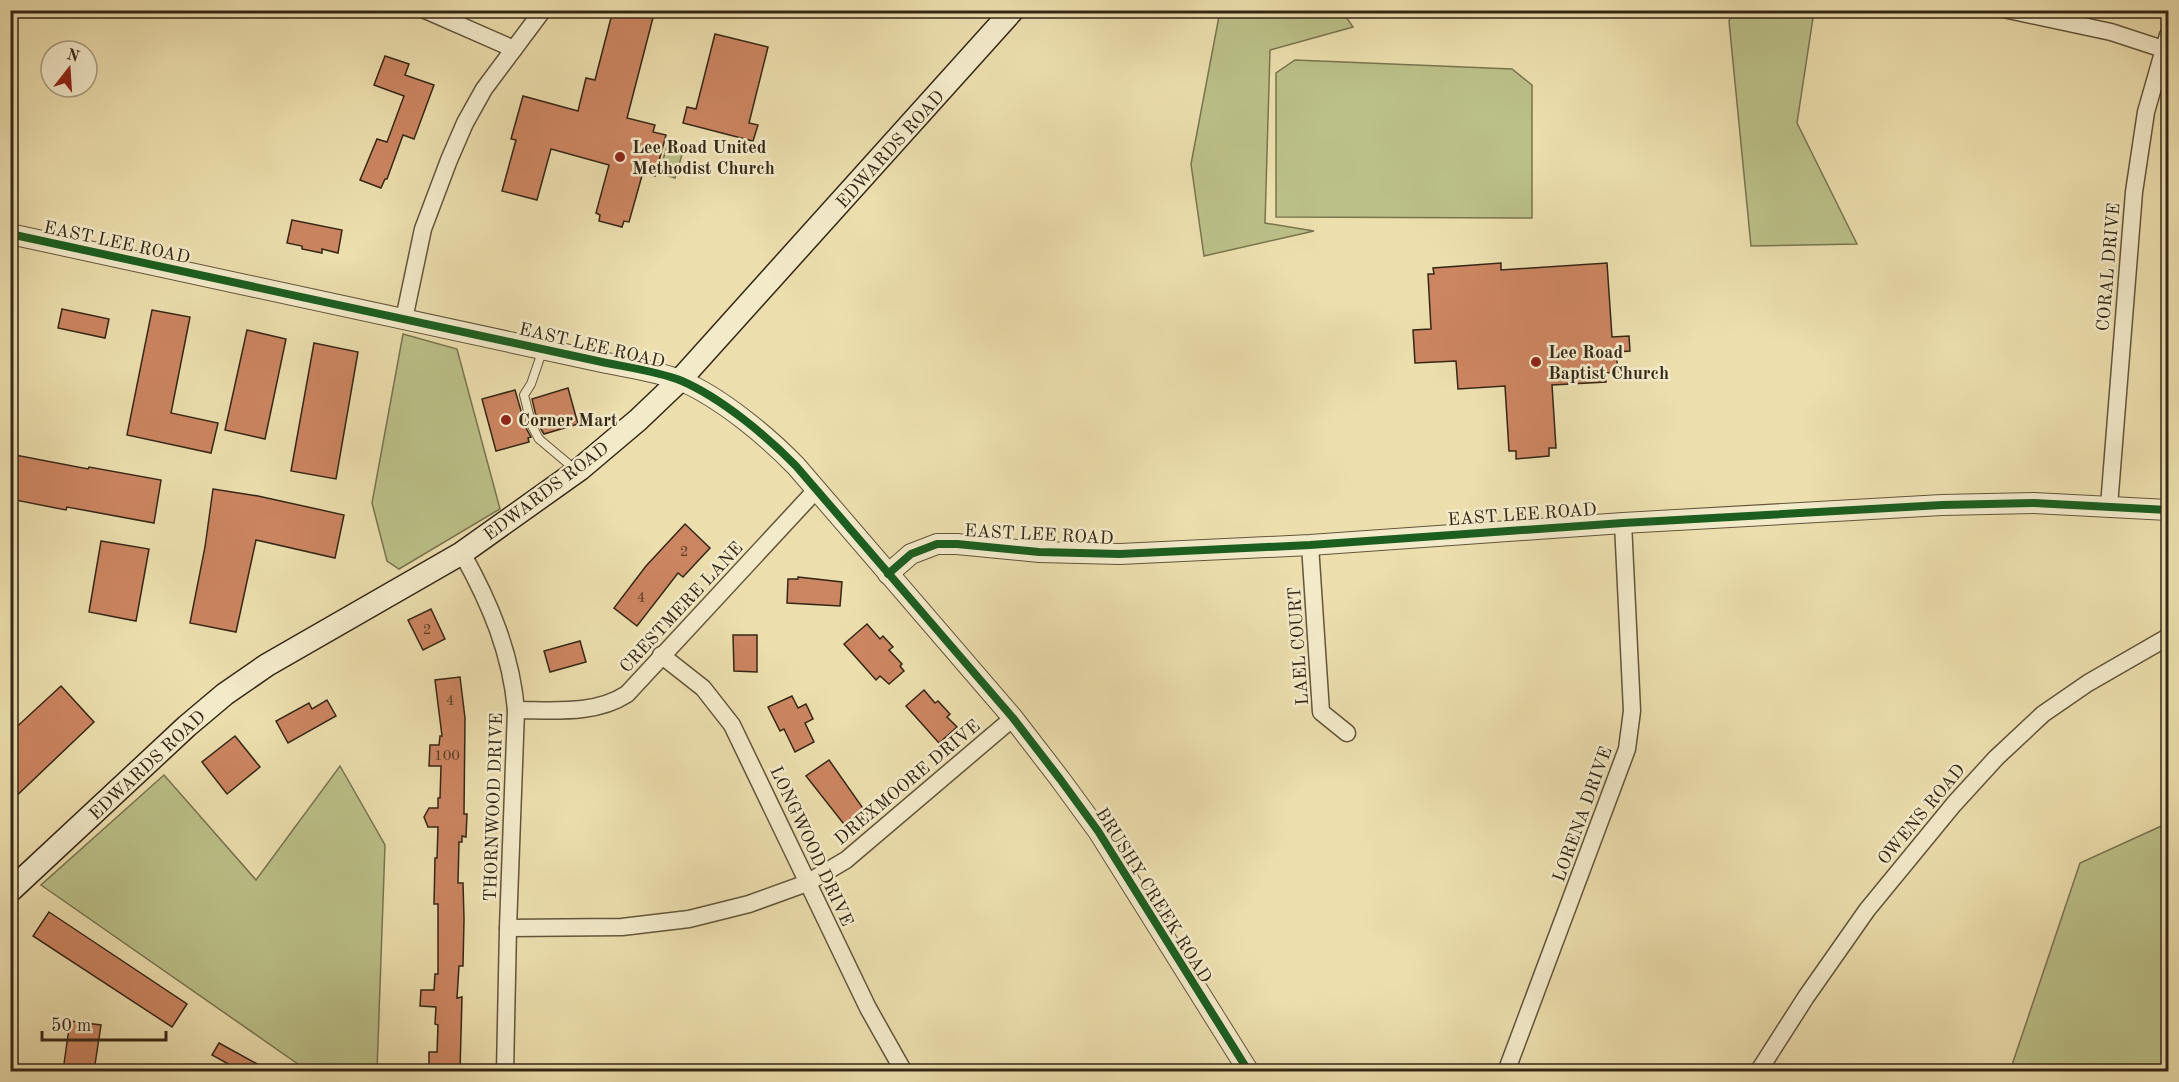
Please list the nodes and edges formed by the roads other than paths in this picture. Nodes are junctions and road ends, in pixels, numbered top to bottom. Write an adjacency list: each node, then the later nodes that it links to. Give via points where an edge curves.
1 (425, 10): 6 (street)
2 (543, 10): 6 (street)
3 (1013, 10): 10 (main road, EDWARDS ROAD)
4 (2008, 10): 5 (street)
5 (2166, 42): 13 (street, CORAL DRIVE, via 2146,112 2134,192)
6 (514, 49): 8 (street, via 465,123 434,195)
7 (10, 234): 8 (street, EAST LEE ROAD)
8 (404, 319): 9 (street, EAST LEE ROAD)
9 (543, 349): 10 (street, EAST LEE ROAD); 11 (lane, via 524,394 532,426 538,439)
10 (681, 380): 11 (main road, EDWARDS ROAD); 12 (street, EAST LEE ROAD, via 771,440)
11 (577, 471): 17 (main road, EDWARDS ROAD)
12 (816, 490): 18 (street, EAST LEE ROAD); 20 (street, CRESTMERE LANE)
13 (2109, 506): 14 (street, EAST LEE ROAD); 15 (street, EAST LEE ROAD, via 1942,505)
14 (2169, 510)
15 (1623, 523): 16 (street, EAST LEE ROAD); 30 (street, LORENA DRIVE, via 1632,711 1628,749)
16 (1310, 545): 18 (street, EAST LEE ROAD, via 1084,554 937,544 910,554); 23 (street, LAEL COURT, via 1322,712)
17 (462, 553): 21 (street, THORNWOOD DRIVE, via 483,591 502,639); 25 (main road, EDWARDS ROAD, via 267,665 225,694)
18 (888, 574): 22 (street, BRUSHY CREEK ROAD)
19 (2169, 637): 31 (street, OWENS ROAD, via 2043,714 1996,758 1867,910)
20 (661, 655): 21 (street, CRESTMERE LANE, via 627,694 606,705); 24 (street, LONGWOOD DRIVE, via 703,688 732,725)
21 (516, 710): 26 (street, THORNWOOD DRIVE)
22 (1013, 718): 24 (street, DREXMOORE DRIVE, via 846,860); 29 (street, BRUSHY CREEK ROAD, via 1098,831)
23 (1347, 733)
24 (807, 883): 26 (street, DREXMOORE DRIVE, via 725,911 678,921 622,927); 28 (street, LONGWOOD DRIVE, via 868,1008)
25 (10, 891)
26 (508, 928): 27 (street, THORNWOOD DRIVE)
27 (505, 1071)
28 (904, 1071)
29 (1249, 1071)
30 (1506, 1071)
31 (1758, 1071)

